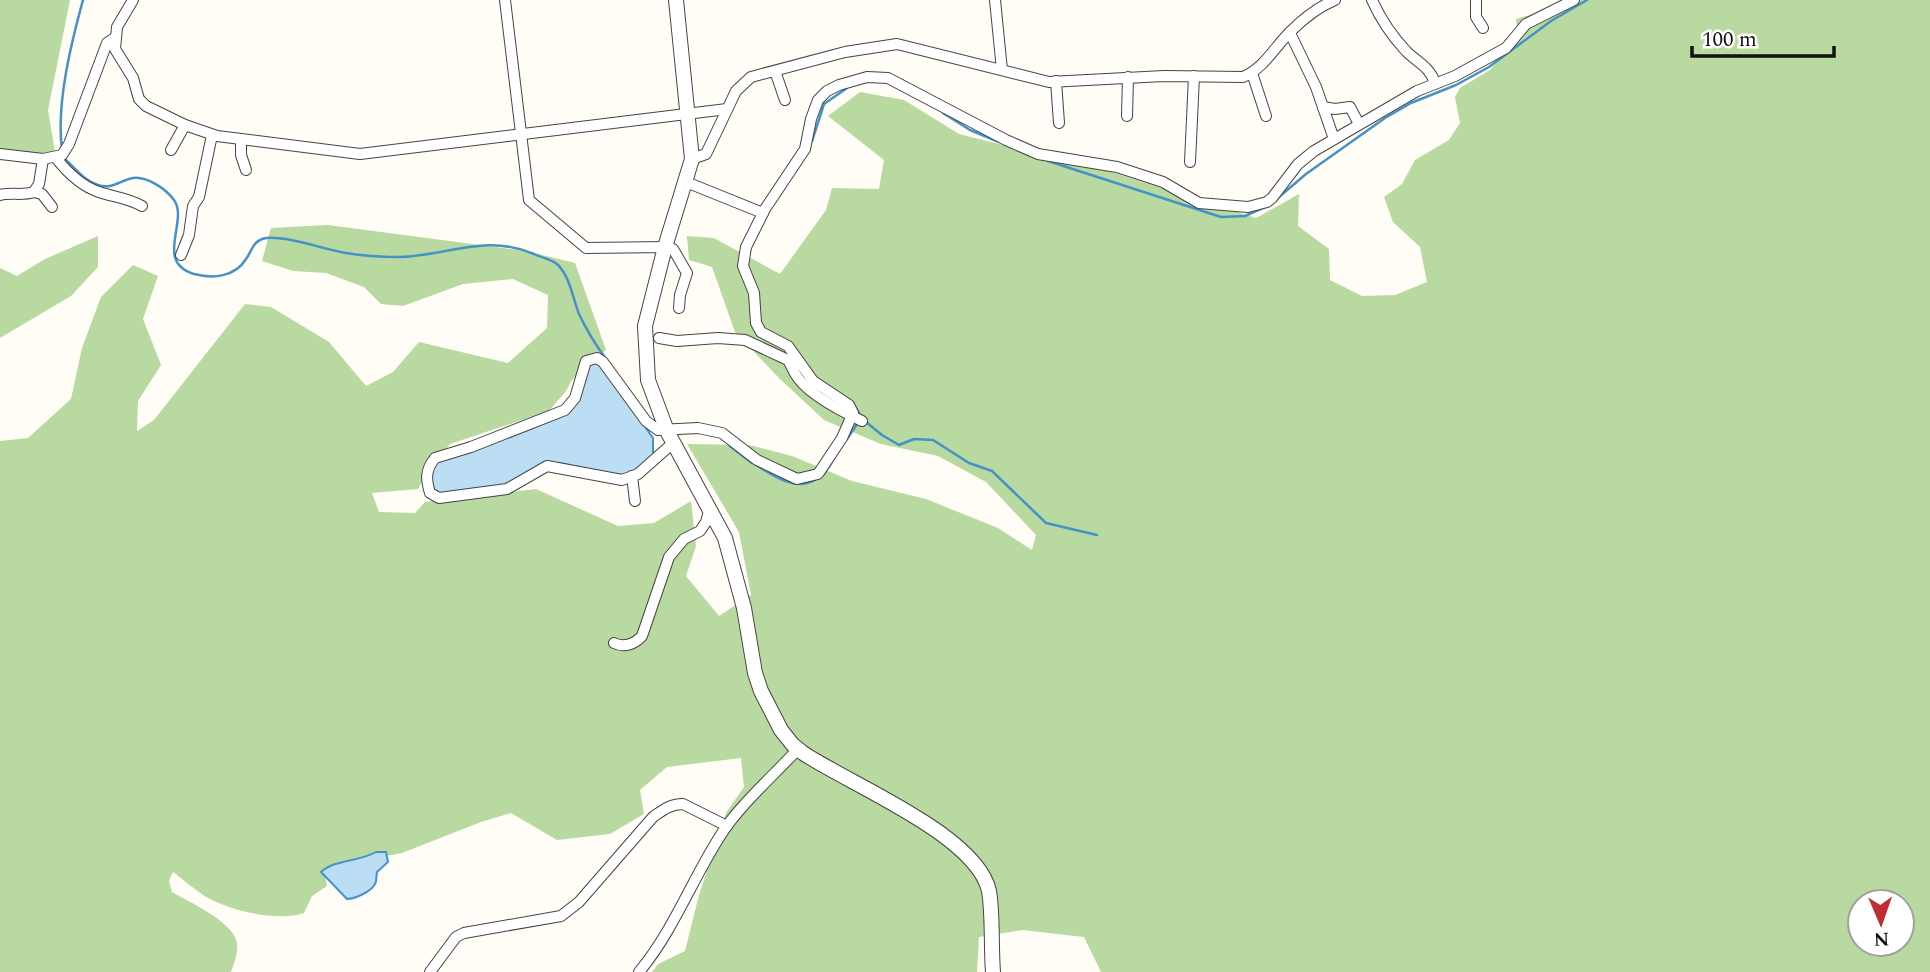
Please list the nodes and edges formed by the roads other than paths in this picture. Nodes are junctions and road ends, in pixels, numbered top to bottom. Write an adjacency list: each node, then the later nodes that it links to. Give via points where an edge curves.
1 (133, 0): 11 (street)
2 (505, 0): 28 (street)
3 (676, 0): 22 (street)
4 (995, 0): 12 (street)
5 (1372, 0): 18 (street, via 1382,23 1433,74)
6 (1476, 0): 9 (street, via 1476,17)
7 (1574, 0): 18 (street, via 1527,24 1506,47)
8 (1328, 1): 10 (street)
9 (1483, 28)
10 (1290, 33): 14 (street); 20 (street)
11 (116, 37): 27 (street, via 115,49 133,78 139,99); 34 (street, via 103,51 69,144)
12 (1002, 70): 13 (street, via 897,44); 17 (street)
13 (775, 71): 19 (street); 21 (street, via 742,84)
14 (1252, 73): 15 (street, via 1243,77); 24 (street)
15 (1194, 76): 16 (street); 37 (street)
16 (1128, 78): 17 (street); 23 (street)
17 (1056, 81): 25 (street)
18 (1435, 83): 26 (street)
19 (785, 100)
20 (1323, 107): 26 (street, via 1350,107); 30 (street)
21 (727, 109): 22 (street); 36 (street, via 706,154)
22 (689, 113): 28 (street); 36 (street)
23 (1127, 116)
24 (1266, 116)
25 (1059, 123)
26 (1359, 124): 30 (street)
27 (185, 125): 29 (street); 32 (street)
28 (521, 134): 31 (street, via 360,154); 45 (street, via 528,200 580,245 592,249)
29 (212, 135): 31 (street); 46 (street)
30 (1334, 139): 44 (street, via 1306,156 1267,202 1248,207 1199,203 1163,182 1117,167 1038,154 899,82 867,77 827,91 818,100 805,149)
31 (241, 140): 38 (street)
32 (171, 150)
33 (0, 154): 35 (street)
34 (56, 158): 35 (street); 42 (street, via 97,192)
35 (43, 159): 40 (street)
36 (692, 159): 39 (street)
37 (1190, 162)
38 (246, 170)
39 (686, 182): 44 (street); 45 (street)
40 (34, 192): 41 (street); 43 (street, via 42,194)
41 (0, 195)
42 (142, 206)
43 (52, 207)
44 (763, 213): 49 (street, via 746,247 743,266 754,293 761,332 788,346 813,381 849,405)
45 (665, 247): 47 (street, via 673,249 687,273); 50 (street, via 645,326 648,380)
46 (181, 255)
47 (679, 308)
48 (659, 338): 49 (street, via 750,341 788,360 811,391)
49 (858, 419): 50 (street, via 818,474 805,479 757,460 722,433 678,428)
50 (670, 437): 51 (street); 51 (street, via 646,421 603,362 591,358 583,367 575,398 565,410 435,458 426,474 430,493 439,498 507,489 547,466 610,480); 53 (street)
51 (632, 476): 52 (street)
52 (635, 501)
53 (709, 511): 54 (street, via 700,531 684,539 669,556 642,636 629,645); 55 (street, via 733,564 761,691 773,717)
54 (614, 643)
55 (798, 749): 56 (street); 59 (street, via 929,825 973,863 989,891)
56 (727, 826): 57 (street, via 683,804 664,808 568,911 547,920 464,933); 58 (street, via 659,948)
57 (430, 972)
58 (639, 972)
59 (993, 972)

